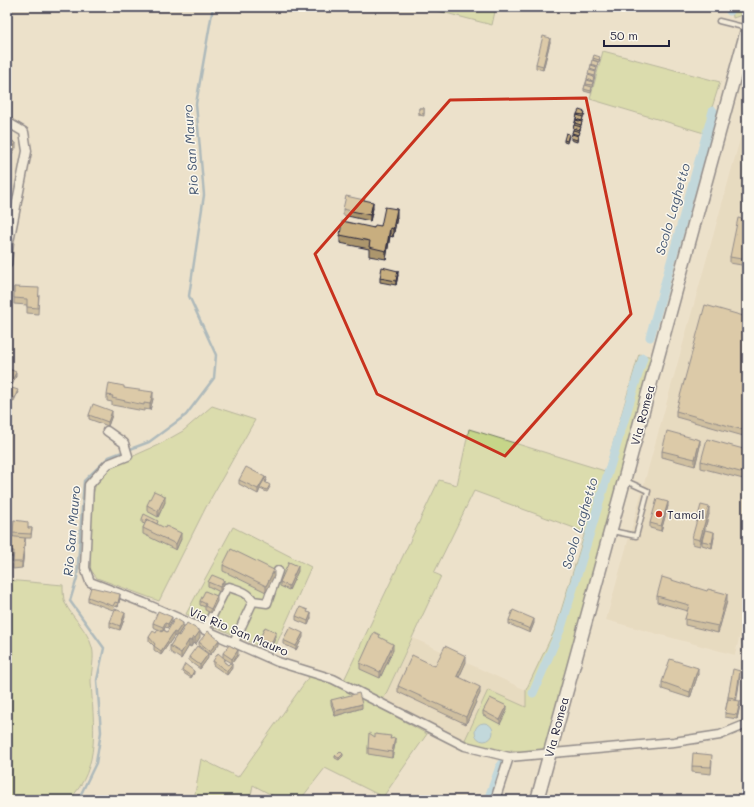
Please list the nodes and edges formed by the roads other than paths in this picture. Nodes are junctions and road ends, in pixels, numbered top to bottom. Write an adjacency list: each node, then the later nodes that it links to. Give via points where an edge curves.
1 (719, 21): 2 (lane)
2 (747, 29): 3 (main road, Via Romea)
3 (742, 73): 7 (main road, Via Romea)
4 (7, 122): 5 (street, via 24,132 27,151)
5 (7, 264)
6 (107, 431): 11 (street, Via Rio San Mauro, via 124,443 128,456 108,464 89,485 85,568 90,582 144,602)
7 (624, 480): 8 (main road, Via Romea); 8 (lane, via 648,491 636,536)
8 (610, 531): 14 (main road, Via Romea)
9 (278, 571): 10 (street, via 267,603)
10 (253, 600): 11 (street, via 246,593 226,588); 12 (street)
11 (205, 630): 12 (street, Via Rio San Mauro)
12 (234, 642): 15 (street, Via Rio San Mauro, via 278,662 333,679 465,746)
13 (747, 724): 14 (street, Via Rio San Mauro, via 720,734 674,742)
14 (549, 755): 15 (street, Via Rio San Mauro); 17 (main road, Via Romea)
15 (509, 757): 16 (street)
16 (495, 800)
17 (537, 800)

